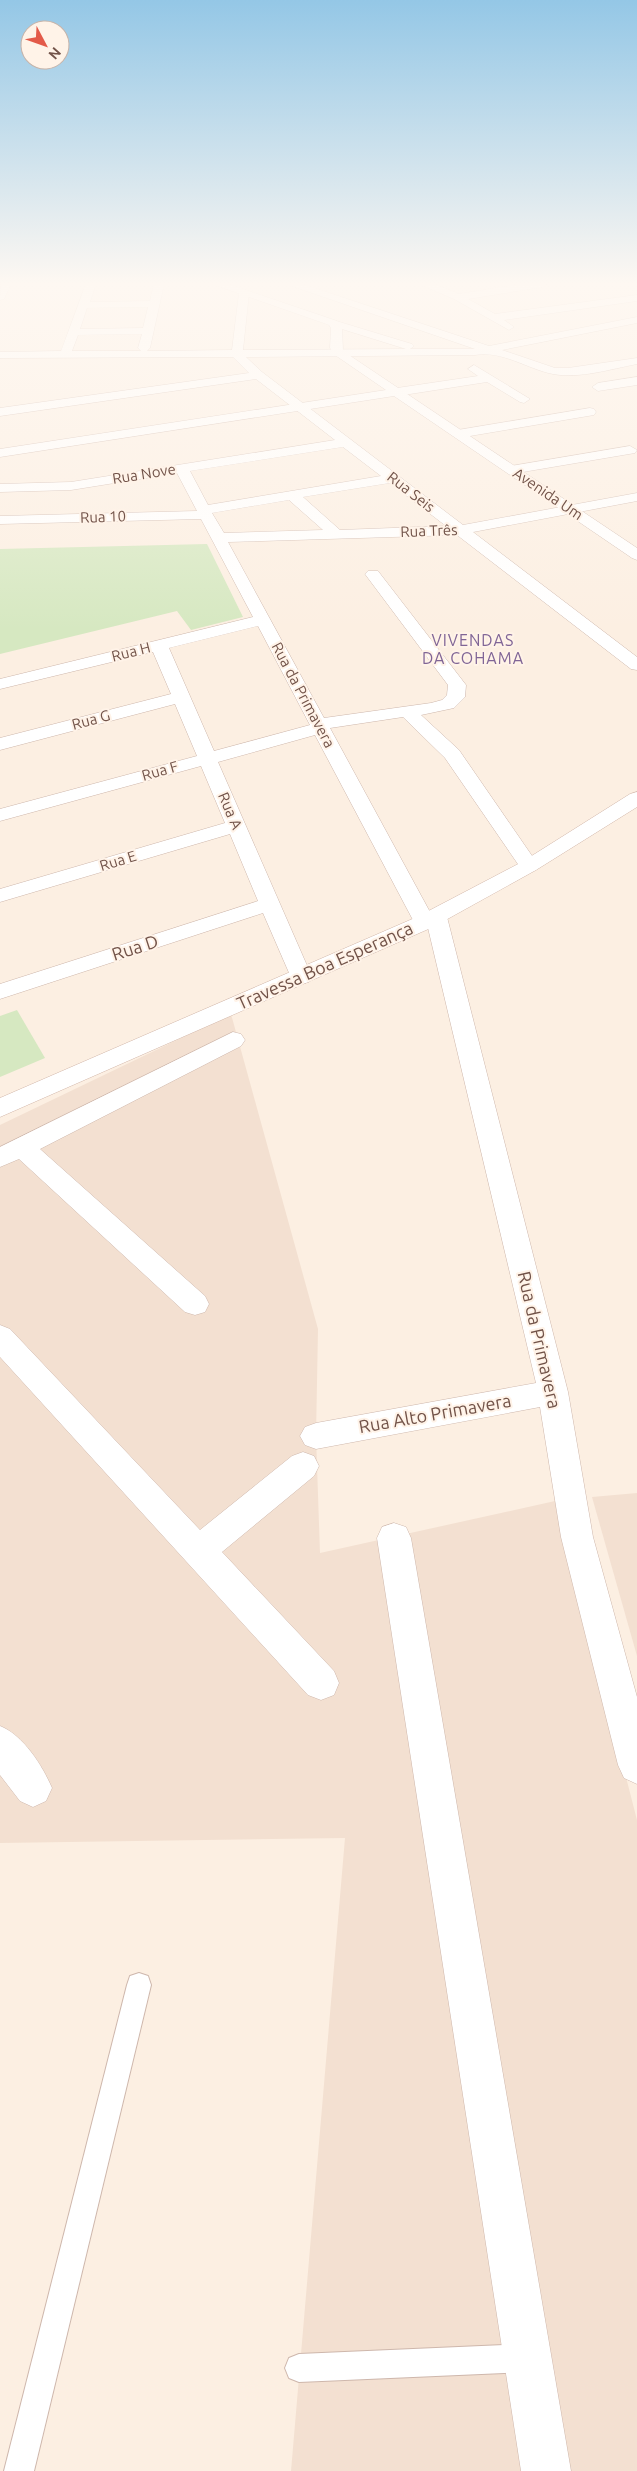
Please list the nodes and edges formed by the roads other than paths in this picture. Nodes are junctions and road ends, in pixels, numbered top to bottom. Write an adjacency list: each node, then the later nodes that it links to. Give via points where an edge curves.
1 (88, 399): 6 (street)
2 (291, 399): 5 (street, Rua Seis)
3 (346, 399): 5 (street)
4 (408, 399): 8 (street, Avenida Um)
5 (300, 406): 9 (street, Rua Seis); 11 (street)
6 (0, 412)
7 (590, 412): 8 (street)
8 (458, 434): 13 (street, Avenida Um)
9 (347, 442): 12 (street, Rua Nove); 14 (street, Rua Seis)
10 (630, 450): 13 (street)
11 (0, 453)
12 (181, 468): 15 (street, Rua Nove, via 71,486); 19 (street, Rua da Primavera)
13 (511, 470): 18 (street, Avenida Um)
14 (394, 478): 16 (street, Rua 10); 21 (street, Rua Seis)
15 (0, 488)
16 (292, 495): 19 (street, Rua 10); 22 (street)
17 (637, 497): 18 (street, Rua Três)
18 (571, 510): 21 (street, Rua Três); 24 (street, Avenida Um)
19 (205, 512): 20 (street, Rua 10); 23 (street, Rua da Primavera)
20 (0, 520)
21 (461, 530): 22 (street, Rua Três); 28 (street, Rua Seis)
22 (336, 534): 23 (street, Rua Três)
23 (219, 538): 26 (street, Rua da Primavera)
24 (637, 555)
25 (372, 574): 31 (street, Rua F, via 457,685 456,697 448,704)
26 (263, 620): 27 (street, Rua H); 32 (street, Rua da Primavera)
27 (159, 645): 29 (street, Rua H); 30 (street, Rua A)
28 (637, 665)
29 (0, 684)
30 (181, 697): 33 (street, Rua G); 34 (street, Rua A)
31 (408, 712): 32 (street, Rua F); 38 (street, via 452,754)
32 (318, 723): 34 (street, Rua F); 41 (street, Rua da Primavera)
33 (0, 744)
34 (205, 752): 36 (street, Rua F); 37 (street, Rua A)
35 (637, 798): 38 (street, Travessa Boa Esperança)
36 (0, 815)
37 (236, 826): 39 (street, Rua E); 40 (street, Rua A)
38 (529, 866): 41 (street, Travessa Boa Esperança)
39 (0, 896)
40 (269, 904): 42 (street, Rua A); 43 (street, Rua D)
41 (430, 919): 42 (street, Travessa Boa Esperança); 49 (street, Rua da Primavera)
42 (301, 977): 45 (street, Travessa Boa Esperança)
43 (0, 992)
44 (233, 1040): 46 (street)
45 (0, 1108)
46 (11, 1152): 47 (street)
47 (196, 1304)
48 (0, 1337): 53 (street)
49 (553, 1392): 50 (street, Rua Alto Primavera); 56 (street, Rua da Primavera, via 577,1537)
50 (316, 1436)
51 (303, 1466): 53 (street)
52 (394, 1538): 59 (street)
53 (199, 1552): 54 (street)
54 (321, 1682)
55 (0, 1744): 57 (street)
56 (637, 1765)
57 (33, 1788)
58 (138, 1985): 61 (lane)
59 (527, 2358): 60 (lane); 62 (street)
60 (299, 2368)
61 (19, 2471)
62 (546, 2471)

